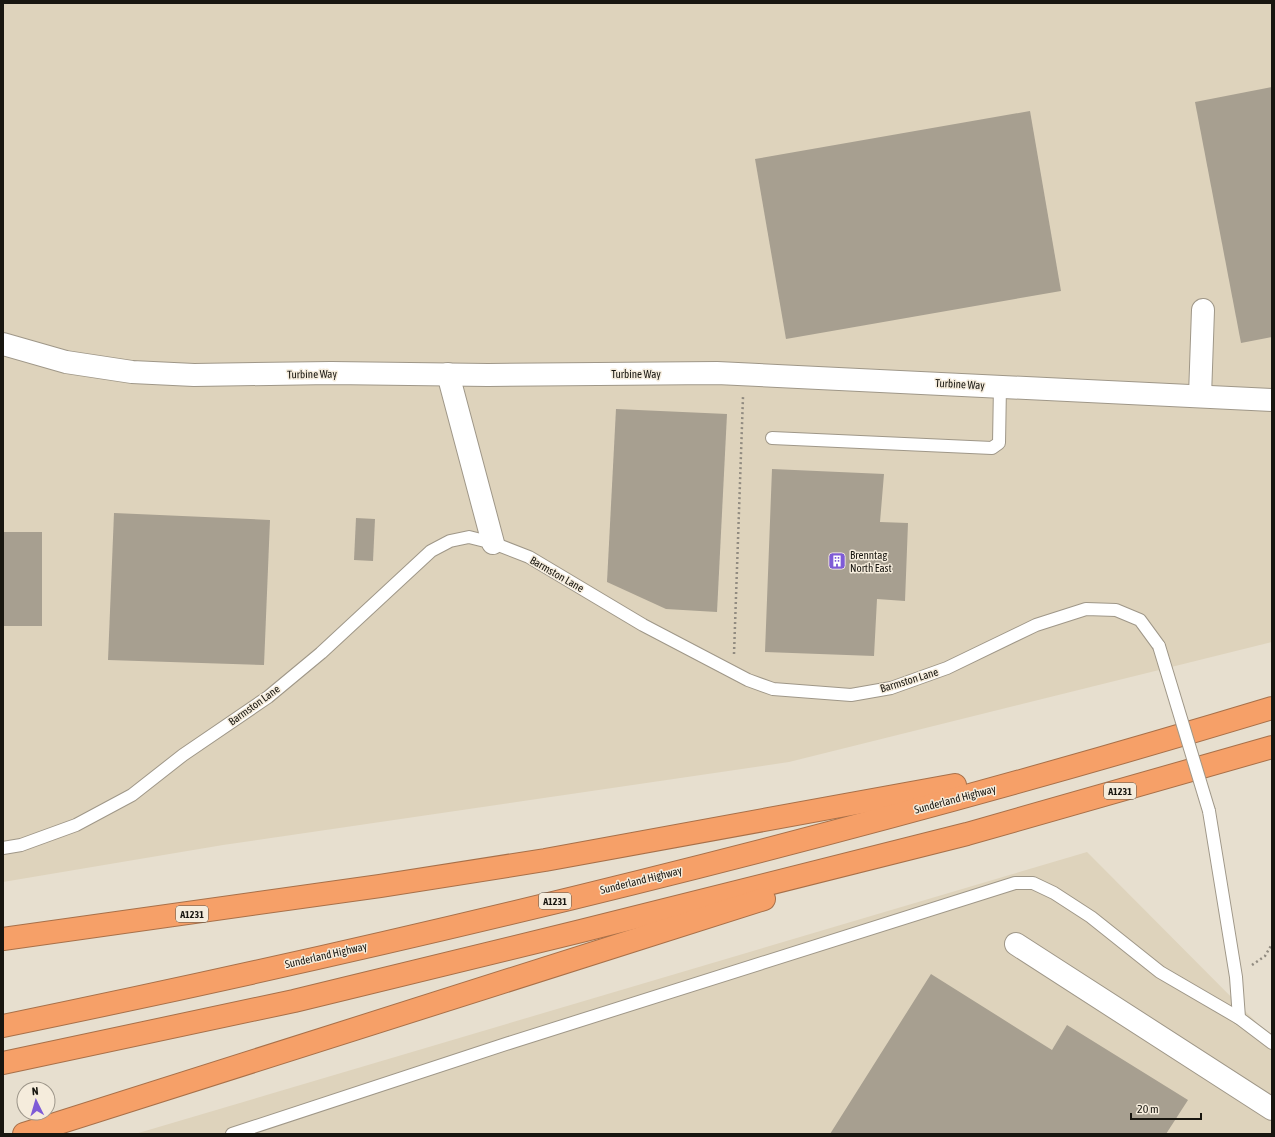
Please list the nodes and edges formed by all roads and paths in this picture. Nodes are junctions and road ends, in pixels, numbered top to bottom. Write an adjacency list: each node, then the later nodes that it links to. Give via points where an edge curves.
1 (1203, 310): 6 (street)
2 (3, 344): 3 (street, Turbine Way, via 66,362 132,372 194,375)
3 (448, 374): 4 (street, Turbine Way); 9 (street)
4 (743, 374): 5 (street, Turbine Way); 10 (path)
5 (1000, 386): 6 (street, Turbine Way); 8 (lane, via 999,443 992,448)
6 (1200, 396): 7 (street, Turbine Way)
7 (1272, 400)
8 (772, 438)
9 (493, 543): 10 (lane, Barmston Lane, via 529,557 644,625); 15 (lane, Barmston Lane, via 469,537 450,541 431,551 321,653 268,697 183,755 132,795 76,825 21,845)
10 (734, 672): 19 (lane, Barmston Lane, bridge, via 773,689 851,695 890,688 947,668 1036,625 1086,609 1116,610 1140,620 1159,646 1209,811)
11 (1272, 708): 13 (highway, Sunderland Highway / A1231)
12 (1272, 747): 14 (highway, A1231)
13 (1102, 759): 16 (highway, A1231, via 529,862 358,890); 21 (highway, Sunderland Highway / A1231, via 722,860 447,928)
14 (967, 834): 23 (highway, A1231, via 294,1000); 25 (highway)
15 (3, 848)
16 (3, 939)
17 (1016, 944): 24 (street)
18 (1272, 944): 19 (path, via 1265,956)
19 (1236, 977): 20 (lane, Barmston Lane)
20 (1239, 1018): 22 (lane); 26 (lane, via 1160,972 1091,917 1054,893 1033,883 1015,883 524,1038)
21 (3, 1026)
22 (1272, 1043)
23 (3, 1063)
24 (1272, 1109)
25 (24, 1134)
26 (232, 1134)

